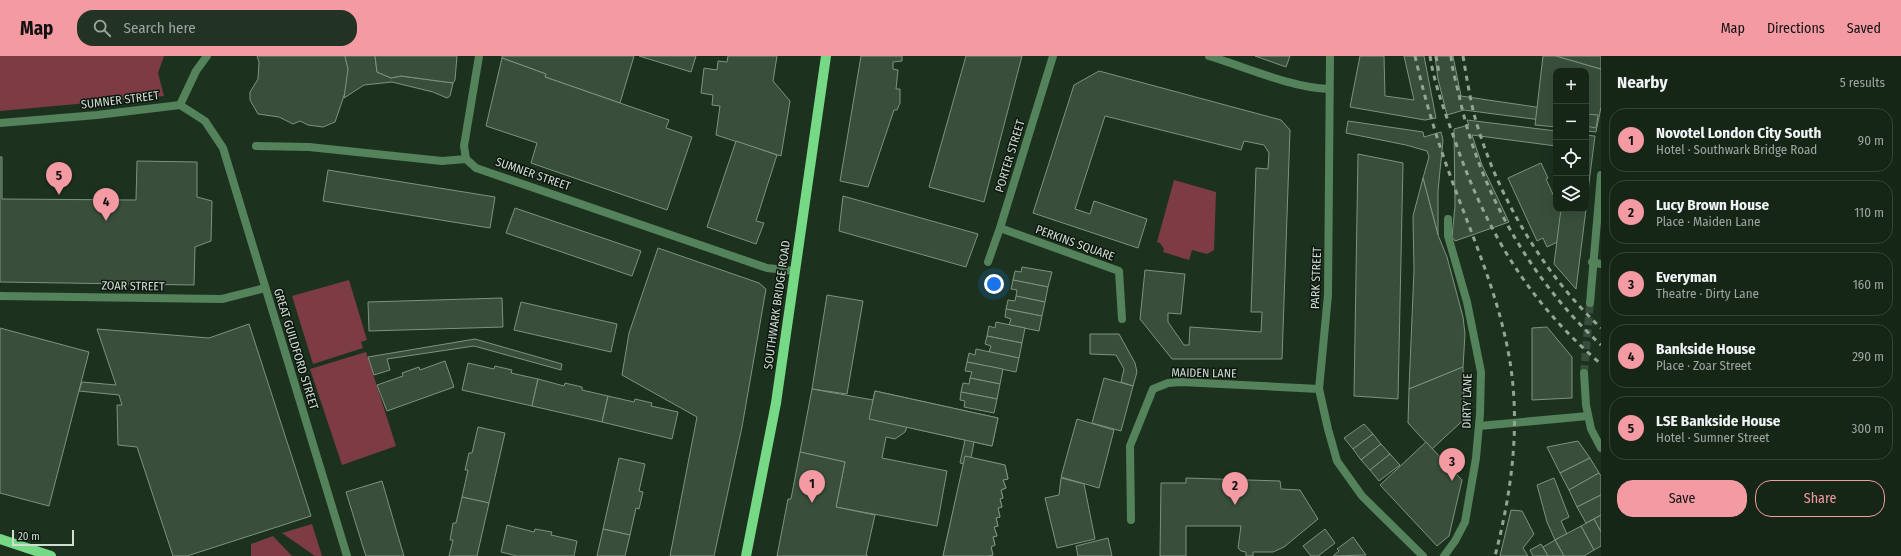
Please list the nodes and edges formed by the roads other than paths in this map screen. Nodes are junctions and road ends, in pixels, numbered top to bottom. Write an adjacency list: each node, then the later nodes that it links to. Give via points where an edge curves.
1 (207, 56): 8 (street, via 196,71)
2 (479, 56): 11 (street, via 464,146)
3 (826, 56): 18 (main road, SOUTHWARK BRIDGE ROAD)
4 (1053, 56): 14 (street, PORTER STREET)
5 (1209, 56): 7 (street, via 1285,80 1319,89)
6 (1330, 56): 7 (street, PARK STREET)
7 (1329, 89): 24 (street, PARK STREET, via 1328,295)
8 (180, 105): 9 (street, SUMNER STREET); 19 (street, GREAT GUILDFORD STREET, via 205,121 223,148)
9 (0, 123)
10 (256, 146): 11 (street, via 309,146 442,161)
11 (466, 159): 18 (street, SUMNER STREET, via 476,168 767,268)
12 (1601, 175): 16 (street)
13 (1448, 219): 26 (street, DIRTY LANE, via 1448,236 1467,302 1481,372)
14 (1000, 228): 15 (street, PORTER STREET); 22 (street, PERKINS SQUARE, via 1119,272)
15 (988, 262)
16 (1592, 262): 17 (street); 21 (street)
17 (1601, 264)
18 (795, 272): 32 (main road, SOUTHWARK BRIDGE ROAD, via 776,403)
19 (264, 288): 20 (street, ZOAR STREET, via 222,299); 31 (street, GREAT GUILDFORD STREET)
20 (0, 296)
21 (1590, 303)
22 (1122, 319)
23 (1584, 373): 25 (street)
24 (1319, 390): 28 (street, MAIDEN LANE, via 1181,382 1168,383 1153,389 1130,446); 33 (street, PARK STREET, via 1337,461 1362,496)
25 (1588, 416): 26 (street); 27 (street, via 1591,429)
26 (1479, 426): 34 (street, DIRTY LANE, via 1465,522)
27 (1601, 448)
28 (1131, 520)
29 (0, 539): 30 (main road)
30 (51, 556)
31 (347, 556)
32 (746, 556)
33 (1423, 556)
34 (1444, 556)

